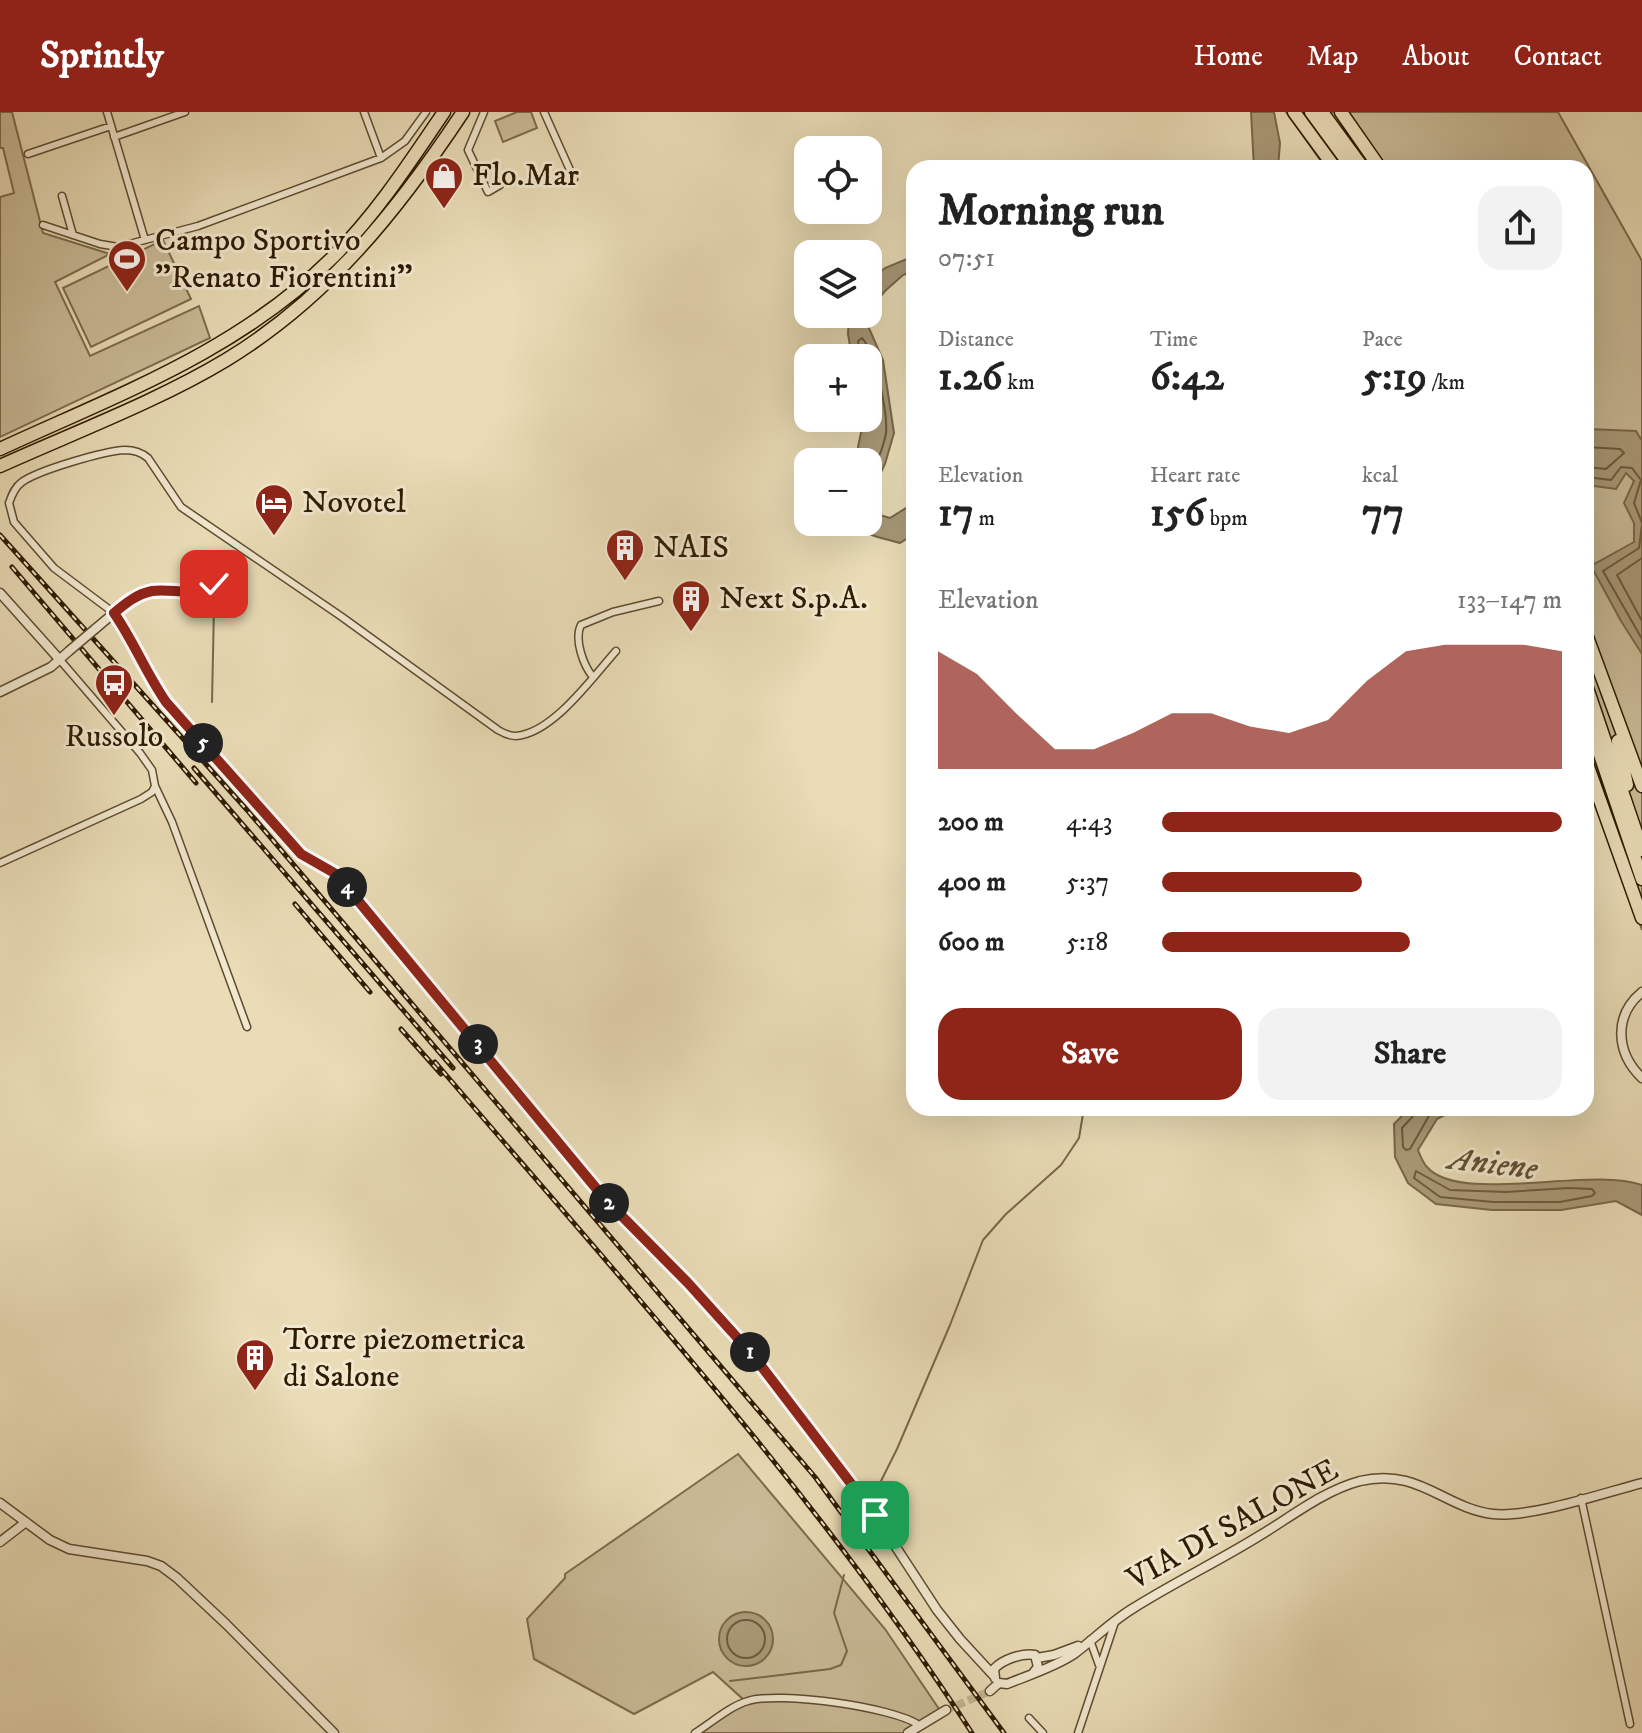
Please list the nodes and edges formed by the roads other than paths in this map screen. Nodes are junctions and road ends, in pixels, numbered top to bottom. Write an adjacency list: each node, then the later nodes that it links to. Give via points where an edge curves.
1 (107, 112): 13 (street)
2 (185, 112): 14 (street)
3 (364, 112): 16 (street)
4 (426, 112): 16 (street, via 405,141)
5 (444, 112): 29 (highway, via 363,224 277,306 195,359)
6 (463, 112): 30 (highway, via 364,247 284,321 191,379)
7 (484, 112): 23 (street, via 468,150)
8 (544, 112): 21 (street)
9 (1294, 112): 17 (highway)
10 (1311, 112): 18 (highway)
11 (1322, 112): 19 (highway)
12 (1341, 112): 20 (highway)
13 (111, 126): 14 (street); 15 (street)
14 (114, 137): 28 (street)
15 (28, 154)
16 (381, 158): 28 (street, via 212,221)
17 (1329, 160)
18 (1346, 160)
19 (1357, 160)
20 (1374, 160)
21 (574, 179)
22 (500, 185): 23 (street)
23 (488, 192): 25 (street)
24 (62, 196): 27 (street)
25 (480, 196)
26 (43, 225): 27 (street)
27 (73, 235): 28 (street, via 112,247)
28 (145, 240)
29 (0, 449)
30 (0, 466)
31 (228, 555): 34 (street, via 217,580 205,589 146,593)
32 (0, 593): 37 (street)
33 (659, 601): 38 (street, via 581,625 580,646)
34 (114, 613): 37 (street, bridge); 38 (street, via 54,568 14,522 9,503 20,483 40,473 108,453 136,451 148,458 181,507 498,730 517,736 549,722); 61 (street, via 166,702 301,854 336,874 605,1199 752,1354)
35 (616, 651): 38 (street)
36 (1594, 657): 39 (highway)
37 (60, 660): 40 (street); 44 (street, via 144,758)
38 (593, 677)
39 (1602, 680): 45 (highway); 46 (highway)
40 (0, 692)
41 (1594, 709): 47 (highway)
42 (1594, 737): 49 (highway)
43 (1594, 783): 50 (highway)
44 (155, 786): 48 (street, via 141,799); 52 (street)
45 (1642, 786)
46 (1642, 834)
47 (1642, 850)
48 (0, 863)
49 (1642, 879)
50 (1642, 918)
51 (1642, 992): 53 (street, via 1628,1008 1621,1031 1626,1057)
52 (247, 1027)
53 (1642, 1078)
54 (1642, 1483): 55 (street, VIA DI SALONE)
55 (1581, 1498): 59 (street, VIA DI SALONE, via 1500,1514 1395,1478 1357,1482 1318,1499); 70 (street)
56 (0, 1503): 57 (street)
57 (26, 1522): 58 (street); 72 (street, via 69,1549 161,1566)
58 (0, 1542)
59 (1117, 1619): 60 (street, VIA DI SALONE); 64 (street)
60 (1087, 1642): 62 (street, VIA DI SALONE); 64 (street); 64 (street, via 1101,1651); 65 (street, VIA DI SALONE)
61 (976, 1658): 63 (street); 66 (street)
62 (1037, 1658): 63 (street, VIA DI SALONE, via 1027,1654); 65 (street)
63 (1000, 1663): 66 (street, VIA DI SALONE, via 994,1669)
64 (1099, 1665): 76 (street)
65 (1033, 1672): 66 (street, VIA DI SALONE, via 1007,1684)
66 (997, 1679): 67 (street, VIA DI SALONE)
67 (990, 1691)
68 (946, 1710): 71 (street)
69 (1029, 1718): 75 (street)
70 (1630, 1724)
71 (919, 1725): 73 (street, via 833,1702 783,1696 745,1701); 74 (street)
72 (334, 1733)
73 (695, 1733)
74 (908, 1733)
75 (1043, 1733)
76 (1078, 1733)

